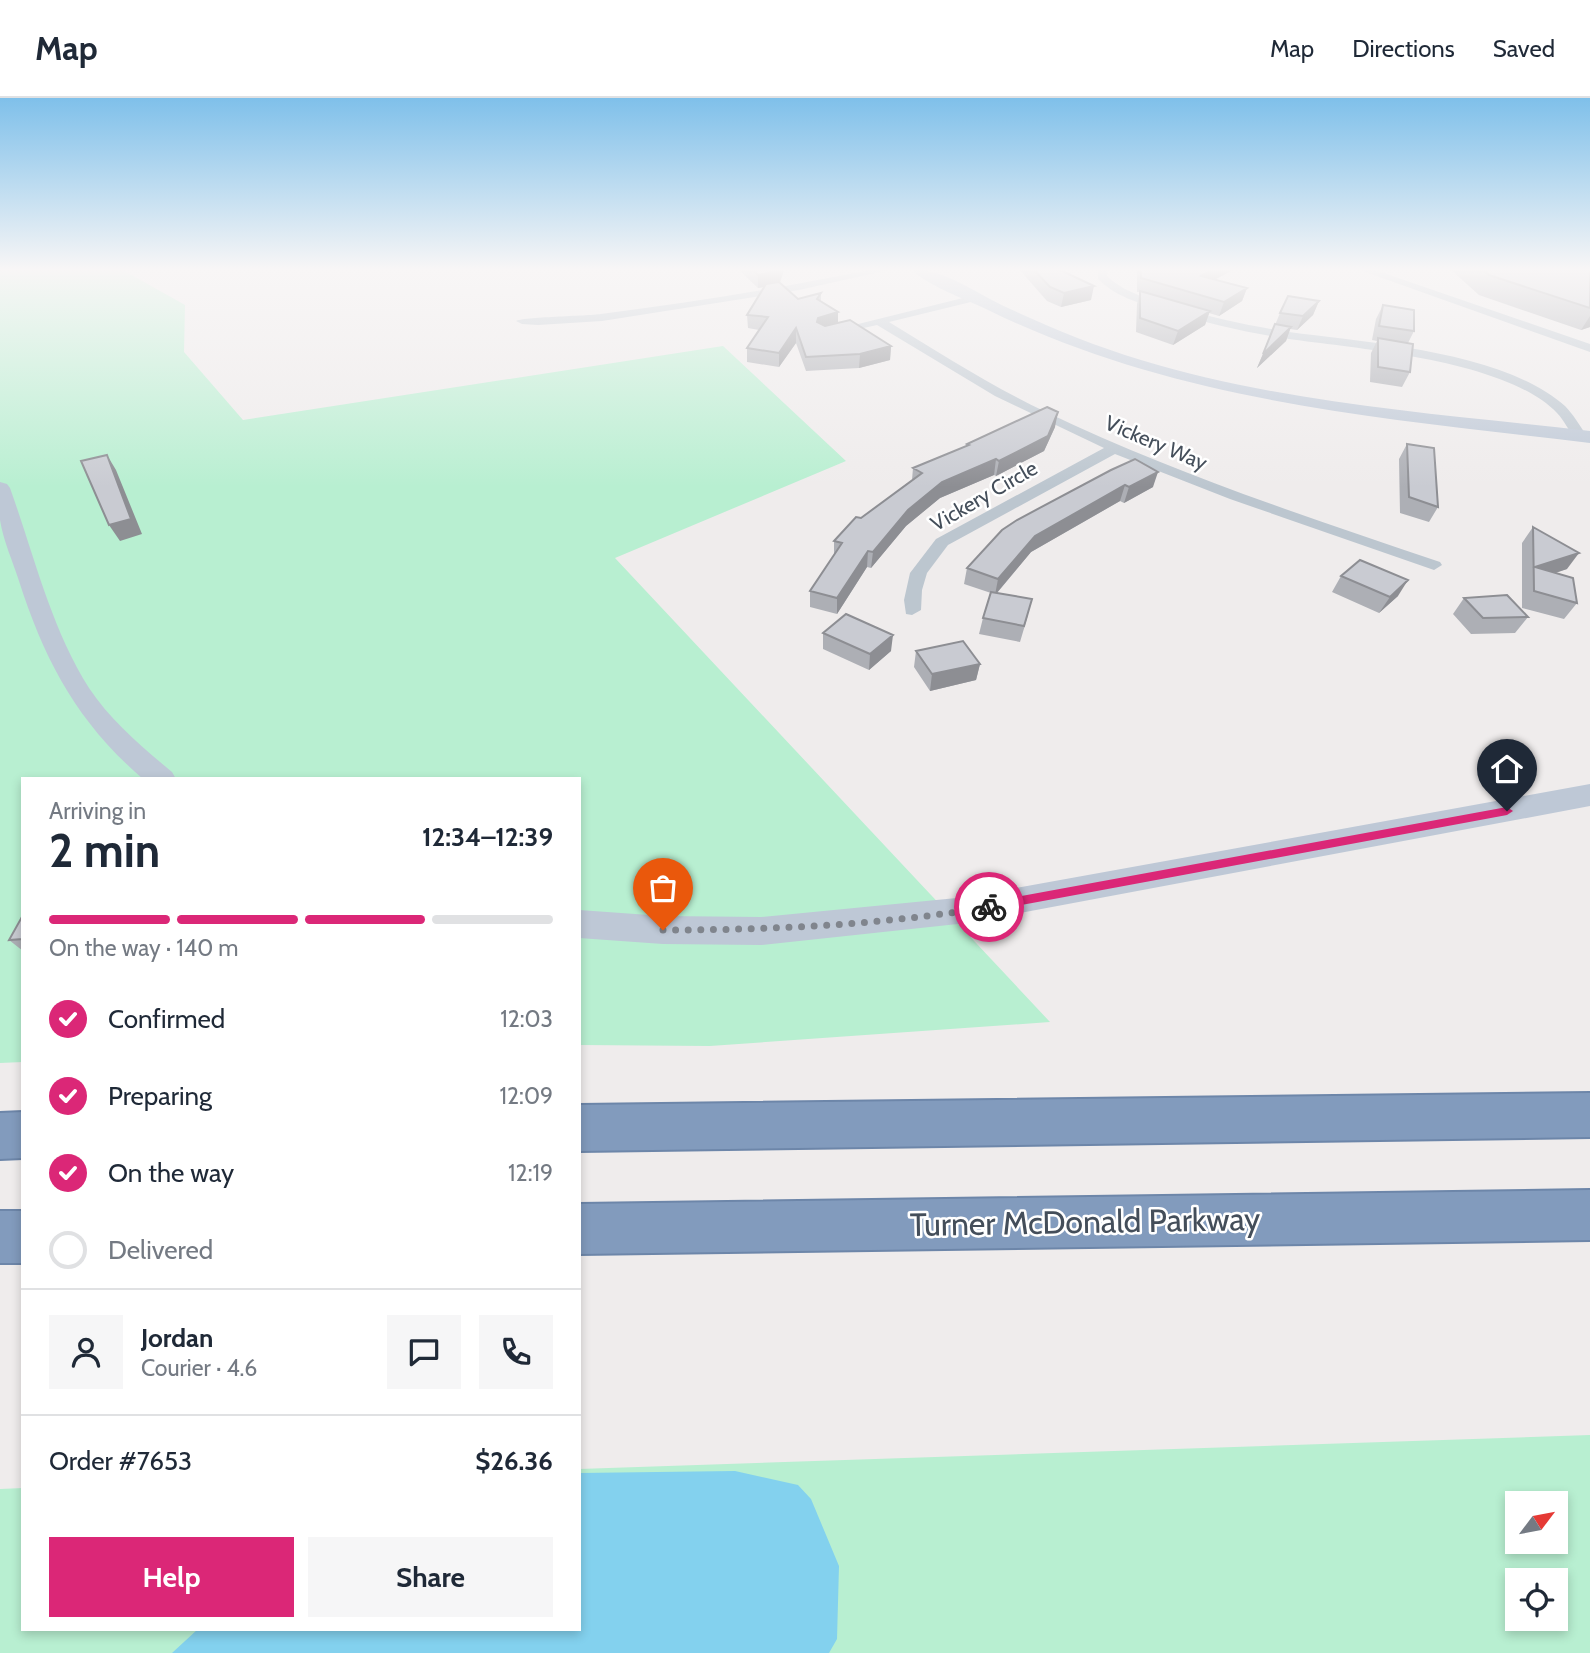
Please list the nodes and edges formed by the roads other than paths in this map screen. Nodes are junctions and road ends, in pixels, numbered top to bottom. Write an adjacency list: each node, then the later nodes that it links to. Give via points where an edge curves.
1 (914, 342): 7 (street, Vickery Way, via 1018,403)
2 (1072, 342): 6 (street, via 1213,384 1338,406)
3 (1341, 342): 6 (street, via 1394,348 1474,367 1518,384 1555,404)
4 (1571, 342): 5 (street)
5 (1590, 348)
6 (1585, 437)
7 (1115, 448): 10 (street, Vickery Way, via 1225,494); 13 (street, Vickery Circle, via 942,542 916,575)
8 (0, 489): 9 (street)
9 (8, 536): 12 (street)
10 (1434, 565)
11 (0, 569): 12 (street)
12 (30, 576): 14 (street, via 46,627 79,692 127,748)
13 (912, 610)
14 (160, 777)
15 (1590, 795): 16 (street, via 967,910 761,931)
16 (581, 924)
17 (1590, 1115): 18 (highway)
18 (581, 1128)
19 (0, 1136): 20 (highway)
20 (21, 1136)
21 (1590, 1215): 22 (highway, Turner McDonald Parkway)
22 (581, 1229)
23 (0, 1237): 24 (highway)
24 (21, 1237)

